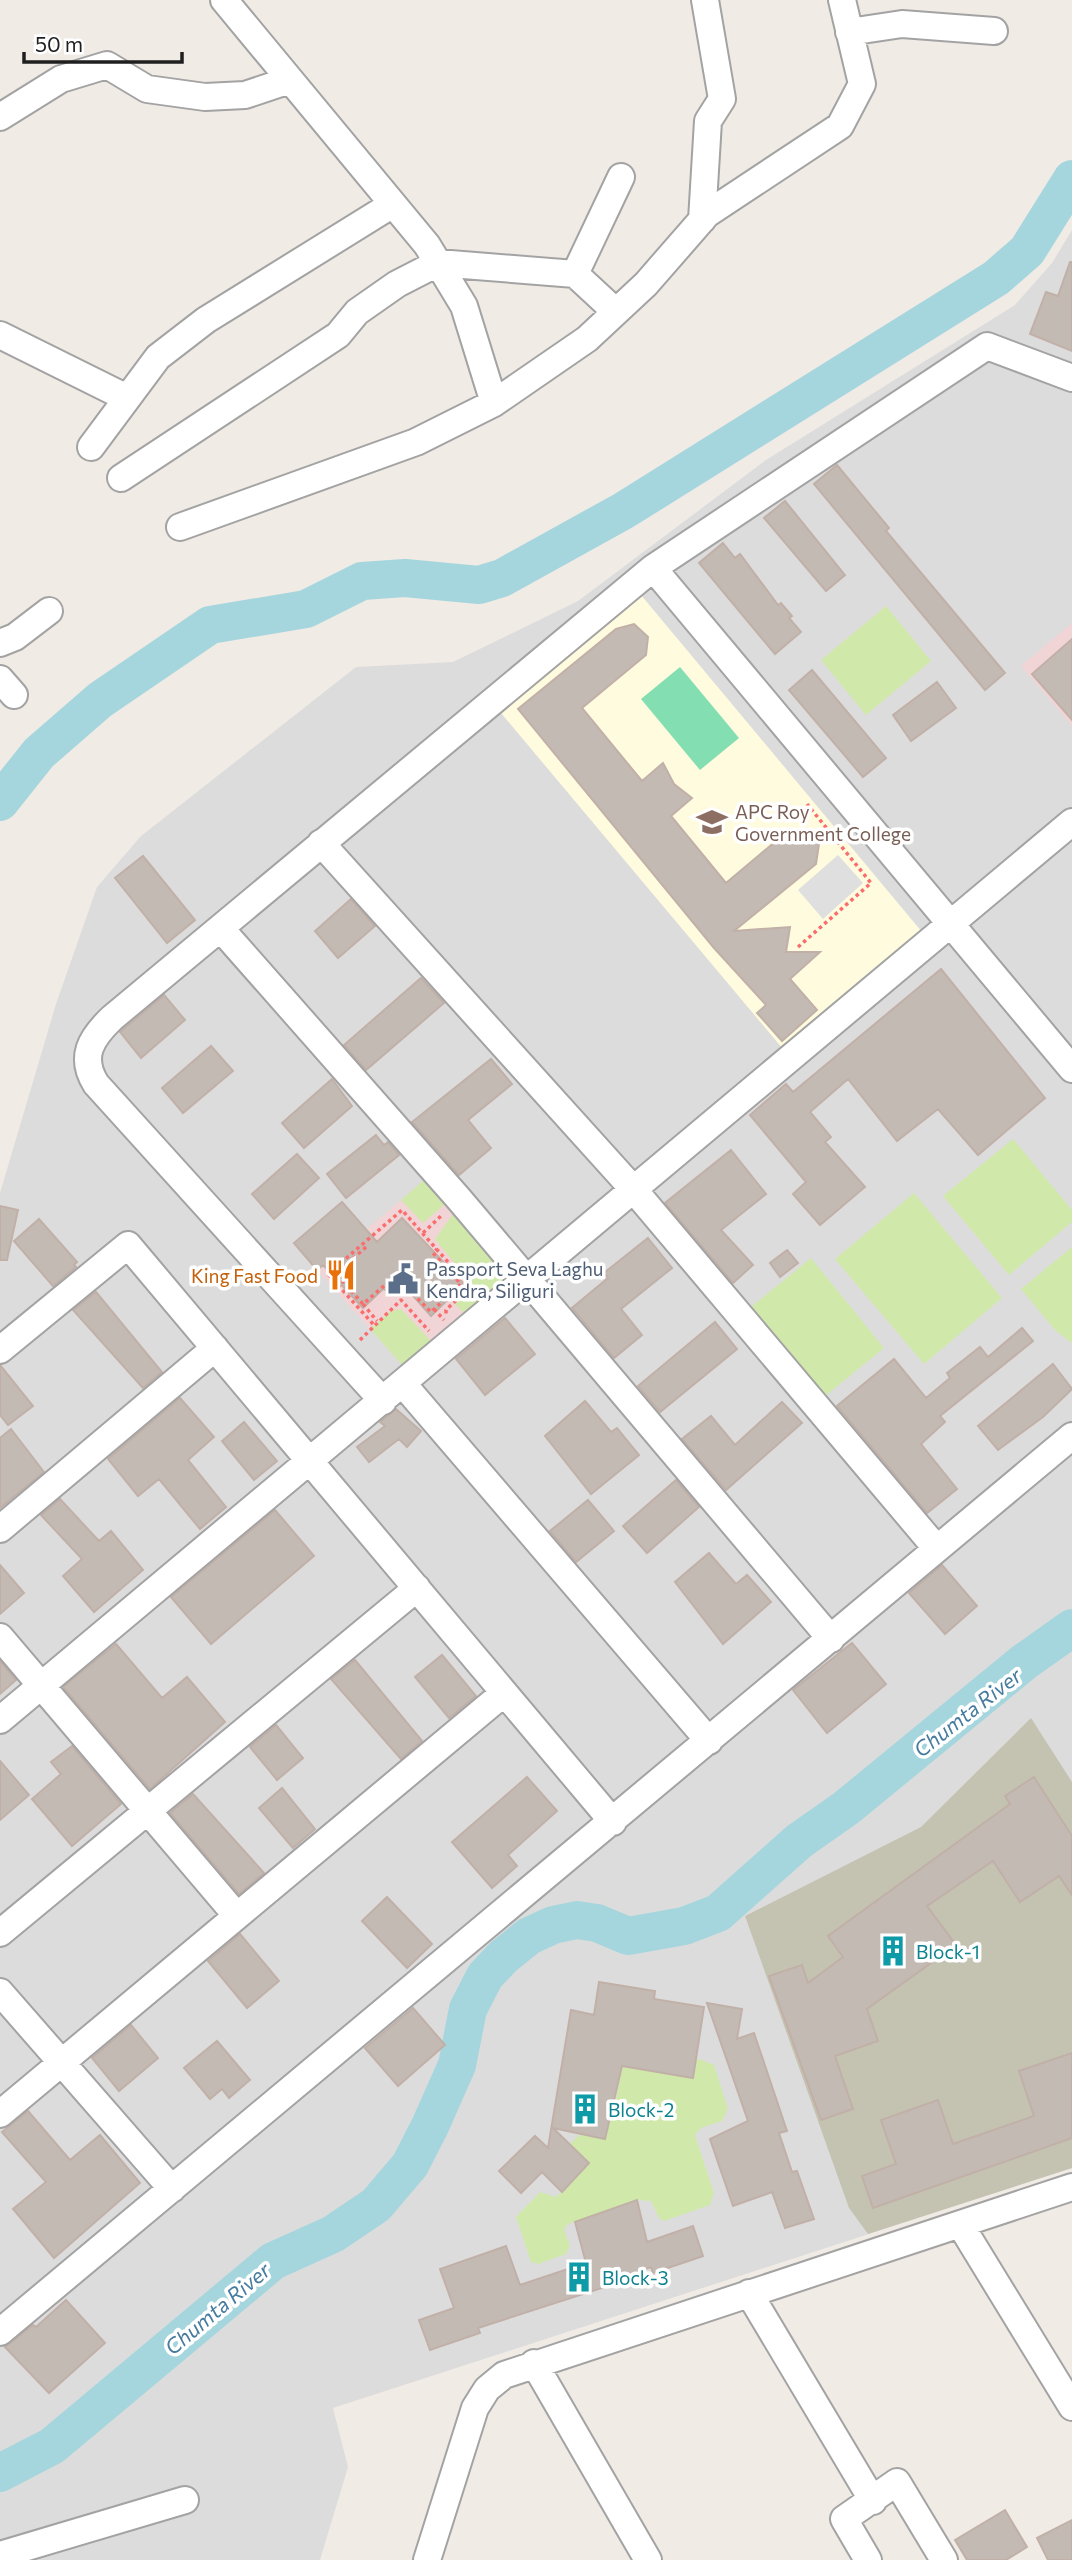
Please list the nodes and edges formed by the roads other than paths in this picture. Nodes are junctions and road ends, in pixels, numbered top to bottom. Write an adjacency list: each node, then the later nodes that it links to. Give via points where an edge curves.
1 (224, 0): 6 (street)
2 (705, 0): 10 (street, via 722,99 708,121)
3 (842, 0): 4 (street)
4 (849, 32): 5 (street, via 902,24); 10 (street, via 862,84 840,126)
5 (994, 32)
6 (290, 80): 7 (street, via 245,95 205,97 147,89 107,65 61,79); 9 (street)
7 (0, 117)
8 (621, 177): 12 (street)
9 (393, 204): 11 (street); 16 (street, via 206,320 158,357)
10 (702, 220): 13 (street)
11 (438, 263): 12 (street); 17 (street, via 464,306); 19 (street, via 397,284 358,312 338,335)
12 (575, 274): 13 (street)
13 (616, 312): 17 (street, via 587,339)
14 (0, 335): 16 (street)
15 (1072, 378): 21 (street, via 988,346)
16 (127, 398): 18 (street)
17 (494, 403): 20 (street, via 416,442)
18 (91, 447)
19 (121, 478)
20 (180, 527)
21 (653, 568): 25 (street); 26 (street)
22 (49, 611): 23 (street)
23 (0, 643)
24 (1072, 822): 26 (street)
25 (321, 843): 27 (street); 29 (street)
26 (951, 926): 28 (street); 29 (street)
27 (221, 929): 30 (street); 33 (street, via 100,1030 89,1048 89,1073)
28 (1072, 1069)
29 (634, 1190): 30 (street); 37 (street)
30 (527, 1280): 33 (street); 40 (street)
31 (215, 1349): 32 (street, via 128,1245); 35 (street); 36 (street)
32 (0, 1350)
33 (393, 1392): 35 (street); 44 (street)
34 (1072, 1436): 37 (street)
35 (310, 1461): 38 (street); 41 (street)
36 (0, 1529)
37 (937, 1549): 40 (street)
38 (416, 1588): 42 (street); 45 (street)
39 (0, 1637): 41 (street)
40 (831, 1639): 44 (street)
41 (42, 1686): 43 (street); 45 (street)
42 (504, 1693): 46 (street); 47 (street)
43 (0, 1720)
44 (709, 1741): 46 (street)
45 (148, 1810): 47 (street); 48 (street)
46 (613, 1822): 53 (street)
47 (237, 1916): 50 (street)
48 (0, 1933)
49 (0, 1992): 50 (street)
50 (62, 2063): 51 (street); 53 (street)
51 (0, 2114)
52 (1072, 2187): 54 (street)
53 (172, 2189): 56 (street)
54 (960, 2224): 55 (street); 58 (street)
55 (749, 2292): 57 (street); 60 (street)
56 (0, 2332)
57 (534, 2363): 63 (street, via 504,2375 480,2398); 64 (street)
58 (1072, 2407)
59 (185, 2500): 61 (street)
60 (873, 2501): 65 (street, via 844,2519); 66 (street, via 897,2482)
61 (54, 2551): 62 (street)
62 (0, 2555)
63 (427, 2560)
64 (648, 2560)
65 (868, 2560)
66 (944, 2560)

